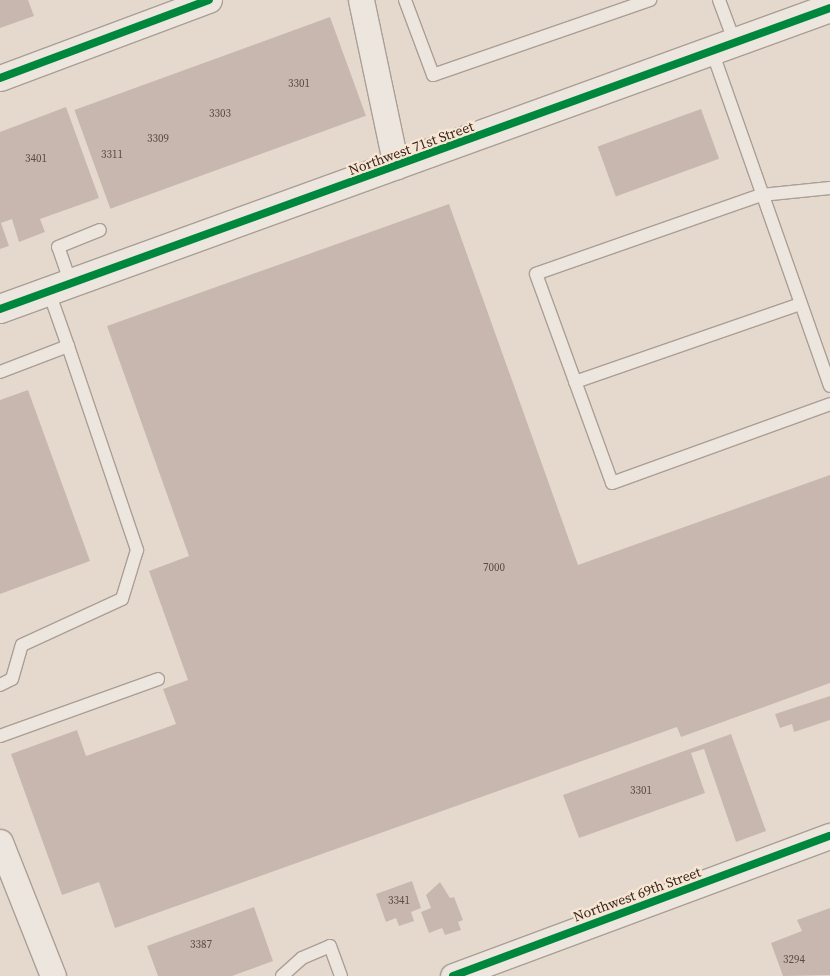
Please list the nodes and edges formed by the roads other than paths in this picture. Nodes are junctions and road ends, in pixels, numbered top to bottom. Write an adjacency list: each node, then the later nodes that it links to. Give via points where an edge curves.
1 (209, 0): 8 (street)
2 (361, 0): 9 (street)
3 (405, 0): 4 (lane, via 432,76)
4 (650, 0)
5 (719, 0): 7 (lane)
6 (830, 8): 7 (street, Northwest 71st Street)
7 (724, 47): 9 (street, Northwest 71st Street); 11 (lane)
8 (0, 78)
9 (396, 166): 13 (street, Northwest 71st Street)
10 (830, 188): 11 (lane)
11 (761, 195): 14 (lane); 18 (lane, via 536,274)
12 (100, 230): 13 (lane, via 58,247)
13 (60, 288): 15 (street, Northwest 71st Street); 16 (lane)
14 (800, 304): 18 (lane); 19 (lane)
15 (0, 309)
16 (68, 346): 17 (lane); 22 (lane, via 137,550 122,599 22,645 12,680)
17 (0, 372)
18 (575, 382): 20 (lane, via 612,483)
19 (830, 386)
20 (830, 404)
21 (158, 679): 23 (lane)
22 (0, 685)
23 (0, 736)
24 (830, 836): 29 (street, Northwest 69th Street)
25 (0, 842): 26 (street)
26 (53, 976)
27 (282, 976): 28 (lane, via 302,958 330,946)
28 (341, 976)
29 (453, 976)

